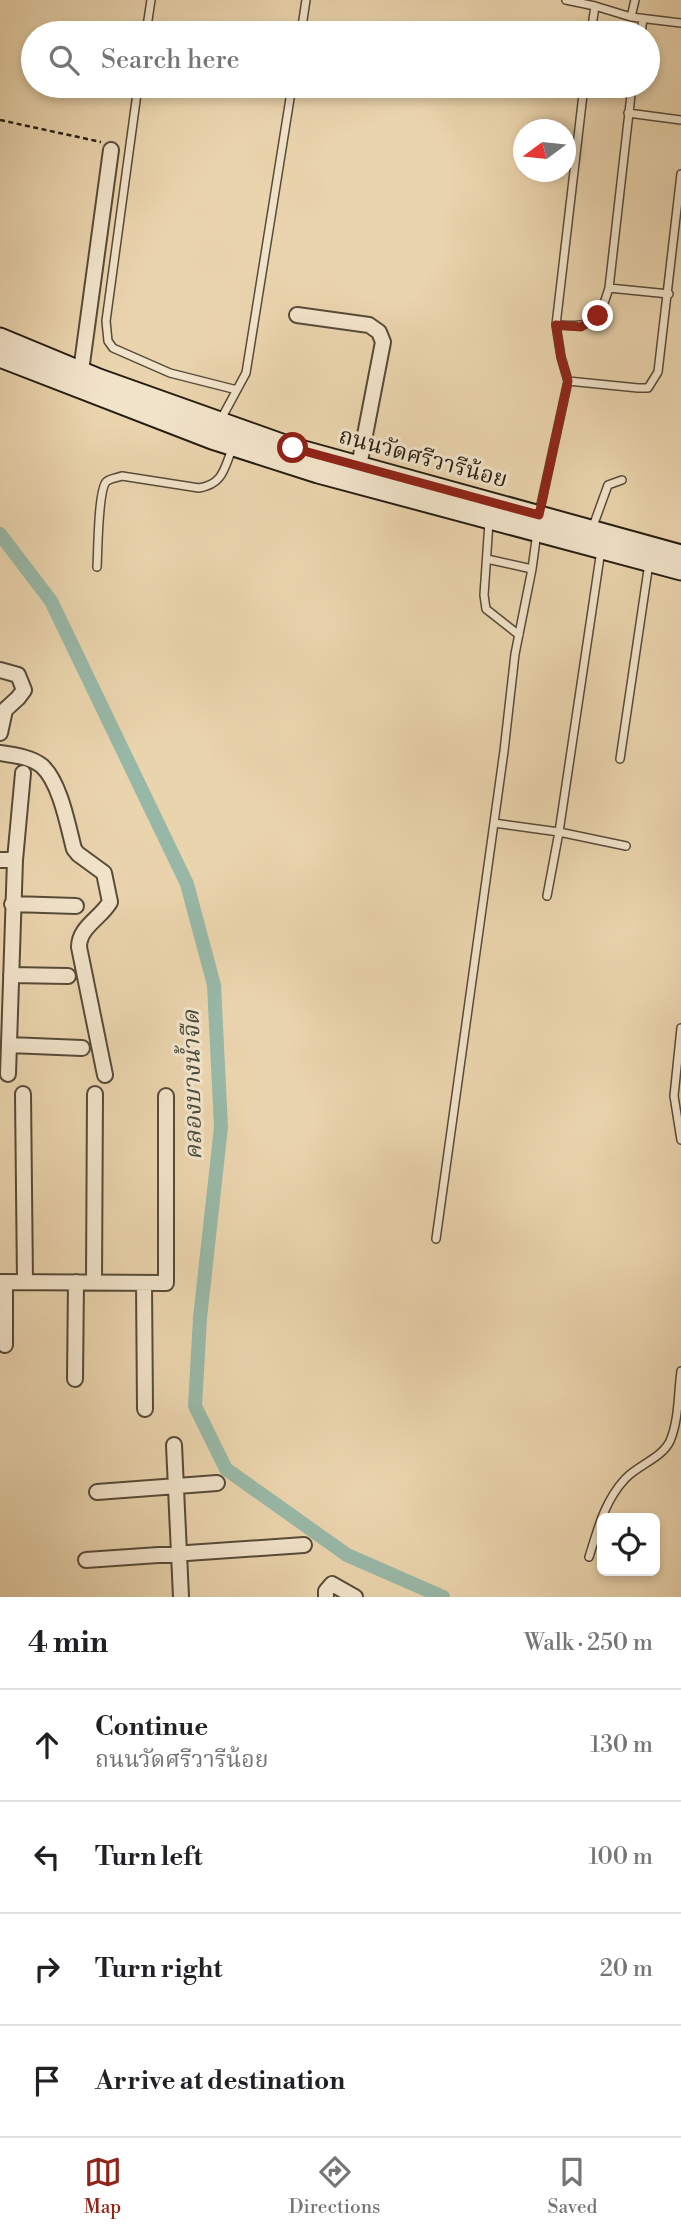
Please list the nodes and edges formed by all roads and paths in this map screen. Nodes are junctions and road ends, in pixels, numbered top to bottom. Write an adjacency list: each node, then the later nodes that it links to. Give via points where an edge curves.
1 (151, 0): 8 (lane)
2 (306, 0): 9 (lane)
3 (566, 0): 5 (lane)
4 (635, 0): 6 (lane)
5 (595, 6): 6 (lane); 10 (lane)
6 (631, 17): 7 (lane)
7 (643, 19): 11 (lane)
8 (148, 21)
9 (303, 21)
10 (593, 21)
11 (681, 23)
12 (136, 98): 30 (lane, via 106,321 108,341 113,348 170,373)
13 (290, 98): 30 (lane, via 250,356)
14 (583, 98): 24 (lane)
15 (630, 98): 16 (lane)
16 (628, 113): 18 (lane); 21 (lane)
17 (0, 120): 19 (path, via 102,142)
18 (681, 120)
19 (111, 150): 28 (street)
20 (681, 174): 22 (lane)
21 (609, 288): 22 (lane); 24 (lane, via 598,316 587,324)
22 (669, 293): 29 (lane, via 658,372 648,388)
23 (297, 315): 33 (street, via 369,325 379,332 383,342)
24 (556, 325): 29 (lane)
25 (0, 338): 27 (main road, ถนนวัดศรีวารีน้อย)
26 (0, 357): 27 (main road, ถนนวัดศรีวารีน้อย)
27 (25, 357): 28 (main road, ถนนวัดศรีวารีน้อย); 32 (main road, ถนนวัดศรีวารีน้อย)
28 (81, 370): 31 (main road, ถนนวัดศรีวารีน้อย)
29 (568, 381): 36 (lane)
30 (237, 390): 31 (lane)
31 (220, 421): 33 (main road, ถนนวัดศรีวารีน้อย)
32 (233, 445): 35 (main road, ถนนวัดศรีวารีน้อย); 42 (lane, via 220,478 211,486 122,476 110,479 101,498)
33 (359, 466): 36 (main road, ถนนวัดศรีวารีน้อย)
34 (622, 480): 37 (lane, via 608,485)
35 (489, 520): 36 (main road, ถนนวัดศรีวารีน้อย); 40 (lane)
36 (538, 523): 37 (main road, ถนนวัดศรีวารีน้อย); 38 (main road, ถนนวัดศรีวารีน้อย); 43 (lane)
37 (592, 530): 39 (main road, ถนนวัดศรีวารีน้อย)
38 (601, 548): 41 (main road, ถนนวัดศรีวารีน้อย); 53 (lane)
39 (681, 555)
40 (487, 559): 43 (lane); 45 (lane, via 486,609)
41 (650, 562): 44 (main road, ถนนวัดศรีวารีน้อย); 50 (lane)
42 (97, 567)
43 (532, 569): 45 (lane)
44 (681, 570)
45 (519, 635): 52 (lane)
46 (0, 670): 47 (street, via 18,675 24,690 5,710)
47 (0, 733)
48 (0, 741): 49 (street)
49 (0, 753): 65 (street, via 42,766 54,785 74,849 104,873 110,902 81,933 79,947)
50 (620, 759)
51 (23, 773): 55 (street)
52 (494, 823): 53 (lane); 70 (lane)
53 (559, 832): 54 (lane); 56 (lane)
54 (626, 846)
55 (8, 860): 57 (street)
56 (547, 895)
57 (12, 904): 58 (street); 59 (street)
58 (76, 906)
59 (11, 975): 60 (street); 62 (street)
60 (68, 976)
61 (681, 1028): 69 (lane, via 674,1096)
62 (9, 1045): 63 (street); 64 (street)
63 (82, 1048)
64 (8, 1074)
65 (105, 1075)
66 (23, 1094): 72 (street)
67 (95, 1094): 74 (street)
68 (166, 1096): 75 (street, via 166,1283)
69 (681, 1140)
70 (436, 1239)
71 (2, 1282): 72 (street); 76 (street)
72 (25, 1282): 73 (street)
73 (76, 1282): 74 (street); 78 (street)
74 (94, 1282): 75 (street)
75 (144, 1283): 79 (street)
76 (5, 1345)
77 (681, 1371): 86 (lane, via 670,1442 609,1498)
78 (75, 1379)
79 (145, 1409)
80 (174, 1445): 82 (street)
81 (217, 1483): 82 (street)
82 (176, 1486): 83 (street); 85 (street)
83 (97, 1492)
84 (304, 1545): 85 (street)
85 (179, 1553): 87 (street); 88 (street)
86 (589, 1557)
87 (86, 1560)
88 (181, 1597)
89 (326, 1597): 90 (street, via 332,1584)
90 (355, 1597)

